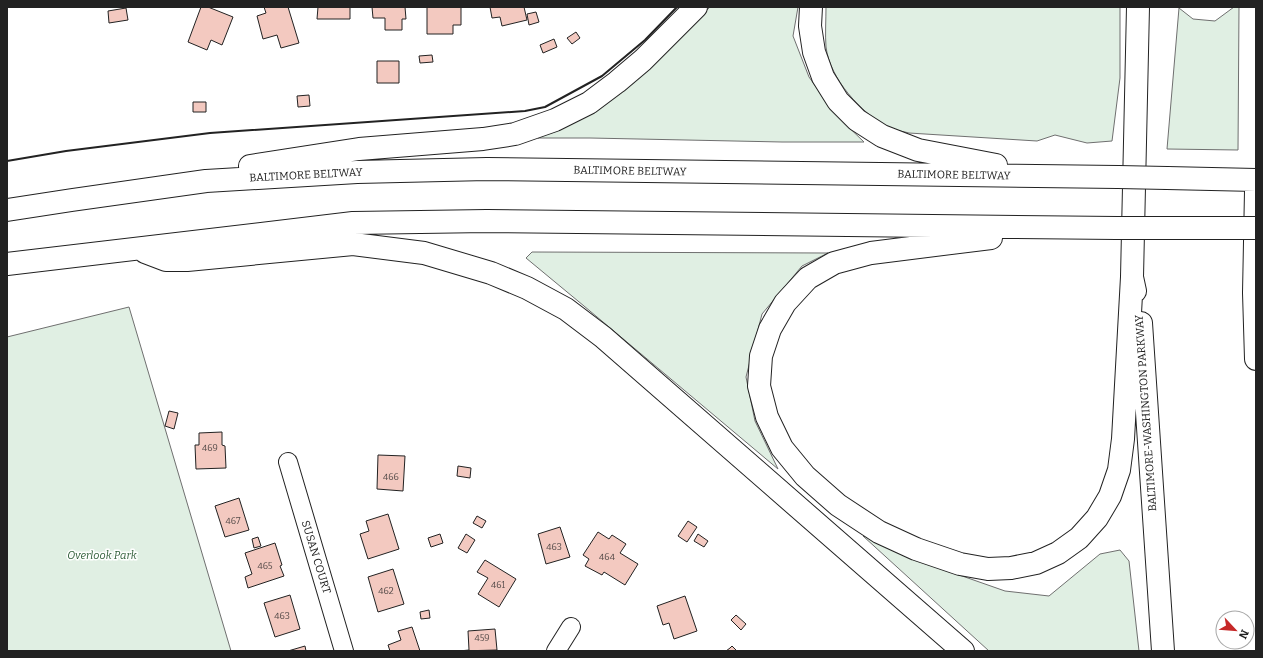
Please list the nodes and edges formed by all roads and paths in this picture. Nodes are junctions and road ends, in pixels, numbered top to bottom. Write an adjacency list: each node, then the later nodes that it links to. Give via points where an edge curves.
1 (696, 7): 7 (highway, via 643,60 589,103 554,120 515,134 444,143 359,149 205,172)
2 (811, 7): 4 (highway, via 810,26 814,52 823,77 838,101 857,120 882,136 918,150)
3 (1138, 7): 13 (highway, BALTIMORE-WASHINGTON PARKWAY)
4 (1050, 176): 5 (highway, BALTIMORE BELTWAY, bridge); 7 (highway, BALTIMORE BELTWAY, via 488,169 357,172 206,181)
5 (1256, 180)
6 (1256, 191): 14 (highway)
7 (72, 200): 8 (highway, BALTIMORE BELTWAY)
8 (7, 210)
9 (1073, 228): 10 (highway, bridge); 11 (highway, via 502,221 361,223); 13 (highway, via 871,253 834,263 808,278 785,304 770,329 761,356 759,386 767,417 782,448 805,476 838,505 879,532 916,549 960,564 988,569 1011,568 1036,563 1058,553 1079,538 1097,518 1110,496 1119,470)
10 (1256, 228)
11 (139, 249): 12 (highway); 20 (highway, via 166,260 187,260 353,244 424,253 491,273 527,288 566,309 603,338)
12 (7, 264)
13 (1132, 277): 21 (highway, BALTIMORE-WASHINGTON PARKWAY, via 1141,314)
14 (1255, 298): 15 (highway)
15 (1256, 359)
16 (288, 462): 18 (street, SUSAN COURT)
17 (571, 627): 19 (street)
18 (344, 651)
19 (556, 651)
20 (963, 651)
21 (1163, 651)

